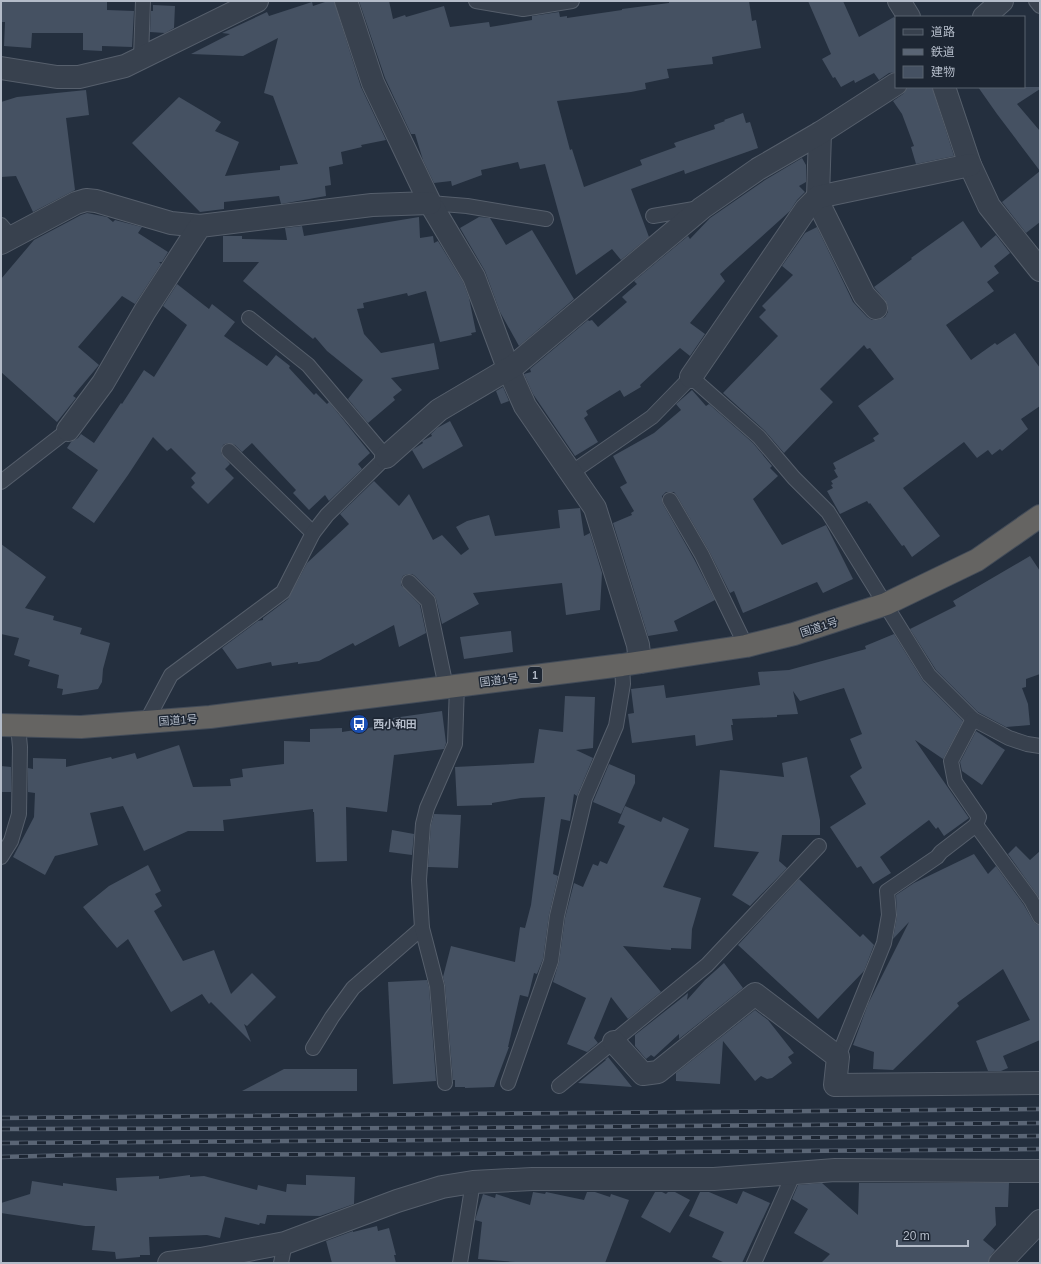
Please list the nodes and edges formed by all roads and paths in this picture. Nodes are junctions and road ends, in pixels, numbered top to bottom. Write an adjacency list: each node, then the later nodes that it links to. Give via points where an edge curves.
1 (143, 1): 12 (lane)
2 (257, 1): 12 (street)
3 (346, 1): 19 (street, via 373,84)
4 (476, 1): 5 (lane, via 523,9)
5 (572, 1)
6 (899, 1): 10 (street)
7 (1002, 1): 11 (street)
8 (1036, 1): 9 (lane)
9 (1040, 6)
10 (908, 16)
11 (985, 16)
12 (142, 58): 13 (street, via 125,66 79,77 57,77)
13 (1, 68)
14 (895, 85): 16 (street)
15 (944, 88): 17 (street)
16 (820, 134): 18 (street); 20 (street, via 758,169)
17 (970, 165): 18 (street); 25 (street, via 989,206)
18 (818, 197): 26 (street, via 864,295); 29 (street, via 806,209)
19 (430, 202): 22 (lane); 23 (street, via 372,205); 28 (street, via 474,277)
20 (702, 208): 21 (lane); 28 (street, via 515,365)
21 (654, 216)
22 (546, 219)
23 (200, 226): 24 (street, via 171,223 86,200); 30 (street, via 145,311 103,383)
24 (4, 235)
25 (1040, 270)
26 (876, 308)
27 (249, 318): 32 (lane, via 308,365)
28 (508, 368): 32 (street, via 439,410); 33 (street, via 525,406)
29 (691, 377): 33 (lane, via 652,417); 39 (lane, via 759,437 794,478 828,512)
30 (68, 430): 34 (lane)
31 (229, 451): 37 (lane)
32 (386, 457): 37 (lane, via 327,515)
33 (571, 472): 41 (street, via 595,508 638,645)
34 (1, 482)
35 (670, 500): 40 (lane, via 702,555)
36 (1040, 516): 39 (highway, 国道1号 / 1, via 977,560)
37 (313, 533): 44 (lane, via 283,592 171,675)
38 (409, 582): 42 (lane, via 428,601)
39 (886, 604): 40 (highway, 国道1号 / 1, via 794,634); 43 (lane, via 929,675)
40 (746, 646): 41 (highway, 国道1号 / 1)
41 (631, 663): 42 (highway, 国道1号 / 1); 56 (lane, via 623,684 616,726 585,798 557,916 551,961)
42 (451, 686): 44 (highway, 国道1号 / 1, via 210,717); 51 (lane, via 455,744 427,808 423,824 419,880)
43 (973, 719): 46 (lane, via 1009,738); 47 (lane, via 951,761 955,782 979,817)
44 (146, 722): 45 (highway, 国道1号 / 1, via 81,727)
45 (10, 726): 49 (lane, via 20,747 19,814 11,841)
46 (1040, 746)
47 (976, 825): 50 (lane, via 1031,900); 54 (lane, via 937,857 887,891 890,915 884,943)
48 (819, 846): 52 (lane, via 707,965)
49 (1, 857)
50 (1040, 917)
51 (422, 928): 53 (lane, via 353,988); 55 (lane, via 436,986)
52 (614, 1042): 54 (street, via 643,1074 658,1072 755,994); 58 (lane)
53 (313, 1048)
54 (838, 1056): 57 (street, via 836,1085)
55 (445, 1083)
56 (508, 1083)
57 (1040, 1083)
58 (559, 1086)
59 (1040, 1171): 60 (street, via 835,1170)
60 (794, 1173): 61 (street, via 714,1179 532,1179); 66 (lane)
61 (473, 1182): 63 (street, via 442,1187 397,1201); 65 (lane)
62 (1040, 1222): 67 (street)
63 (283, 1253): 64 (street)
64 (169, 1263)
65 (460, 1263)
66 (754, 1263)
67 (1000, 1263)

